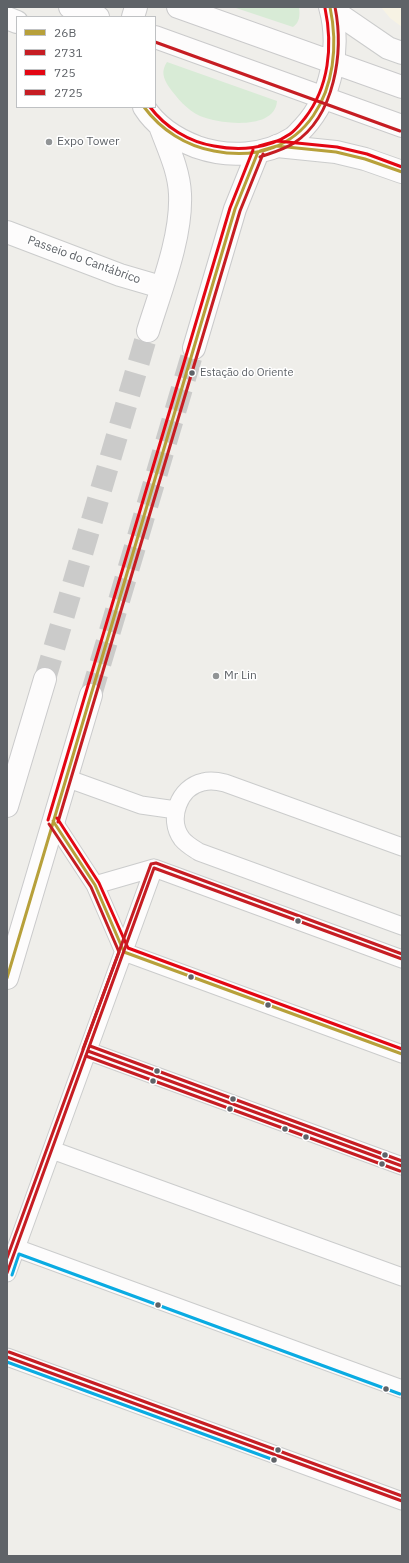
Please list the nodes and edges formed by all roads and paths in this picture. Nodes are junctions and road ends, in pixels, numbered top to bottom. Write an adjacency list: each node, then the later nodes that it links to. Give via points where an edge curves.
1 (70, 7): 4 (main road)
2 (178, 7): 7 (main road)
3 (331, 8): 6 (main road, via 388,48); 7 (main road, via 334,28)
4 (95, 16)
5 (156, 37): 9 (main road)
6 (402, 53)
7 (333, 62): 8 (main road); 9 (main road)
8 (402, 87)
9 (322, 97): 12 (main road); 13 (main road, via 316,111 294,137)
10 (145, 108): 11 (main road)
11 (160, 126): 13 (main road, via 182,141 208,151 233,154); 16 (main road, via 176,169 180,193 178,231)
12 (402, 126)
13 (267, 149): 14 (main road, via 336,152); 18 (main road, via 235,209)
14 (402, 172)
15 (7, 232): 16 (main road, Passeio do Cantábrico, via 120,275)
16 (161, 287): 17 (main road)
17 (148, 331)
18 (194, 348)
19 (45, 679): 22 (main road)
20 (91, 695): 21 (main road)
21 (66, 778): 23 (lane, via 141,805); 24 (main road)
22 (7, 806)
23 (176, 810): 25 (lane, via 183,794 192,786 213,780 225,782); 28 (lane, via 177,828 182,838 199,852)
24 (53, 821): 27 (lane); 31 (main road)
25 (402, 847)
26 (154, 868): 27 (lane); 29 (lane); 30 (lane)
27 (94, 885): 29 (lane)
28 (402, 926)
29 (124, 952): 32 (lane); 33 (lane)
30 (402, 959)
31 (7, 978)
32 (88, 1051): 34 (lane); 35 (lane)
33 (402, 1054)
34 (52, 1150): 36 (lane); 38 (lane)
35 (402, 1166)
36 (16, 1248): 37 (lane); 40 (lane)
37 (7, 1272)
38 (402, 1277)
39 (7, 1357): 41 (lane)
40 (402, 1389)
41 (402, 1502)

